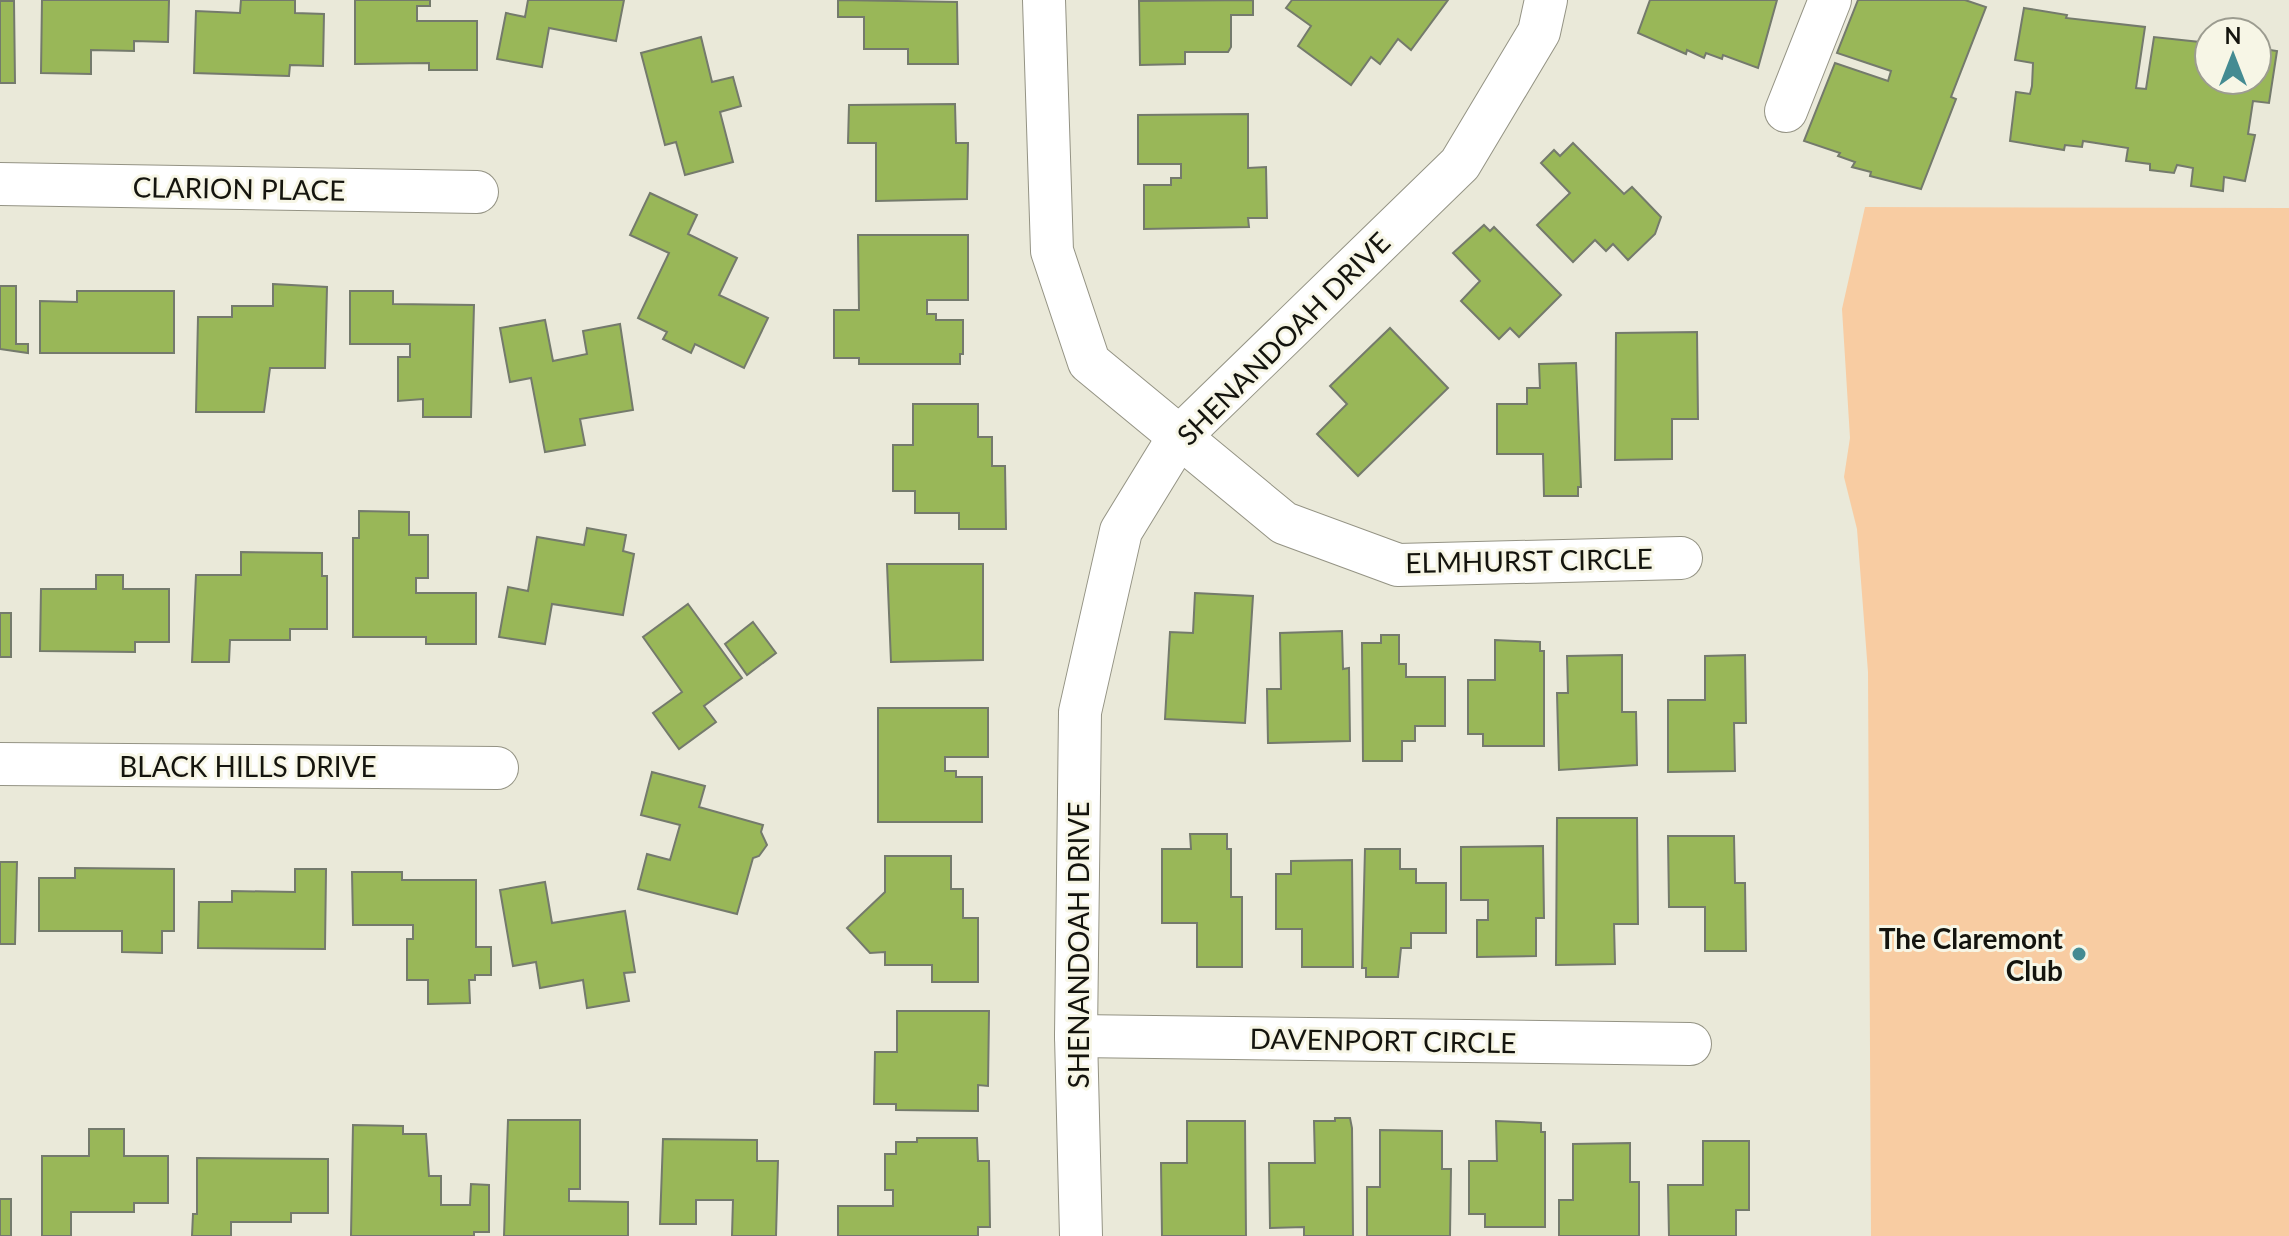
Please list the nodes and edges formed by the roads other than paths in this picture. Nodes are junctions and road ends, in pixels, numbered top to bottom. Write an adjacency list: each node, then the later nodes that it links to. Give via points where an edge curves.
1 (1044, 0): 7 (street, ELMHURST CIRCLE, via 1052,251 1089,362)
2 (1546, 0): 7 (street, SHENANDOAH DRIVE, via 1539,32 1460,164)
3 (1830, 0): 4 (street)
4 (1786, 111)
5 (0, 184): 6 (street, CLARION PLACE)
6 (477, 192)
7 (1178, 438): 8 (street, ELMHURST CIRCLE, via 1284,523 1398,565); 11 (street, SHENANDOAH DRIVE, via 1121,531 1080,712)
8 (1681, 558)
9 (0, 764): 10 (street, BLACK HILLS DRIVE)
10 (497, 768)
11 (1076, 1036): 12 (street, DAVENPORT CIRCLE); 13 (street, SHENANDOAH DRIVE)
12 (1690, 1044)
13 (1081, 1236)

